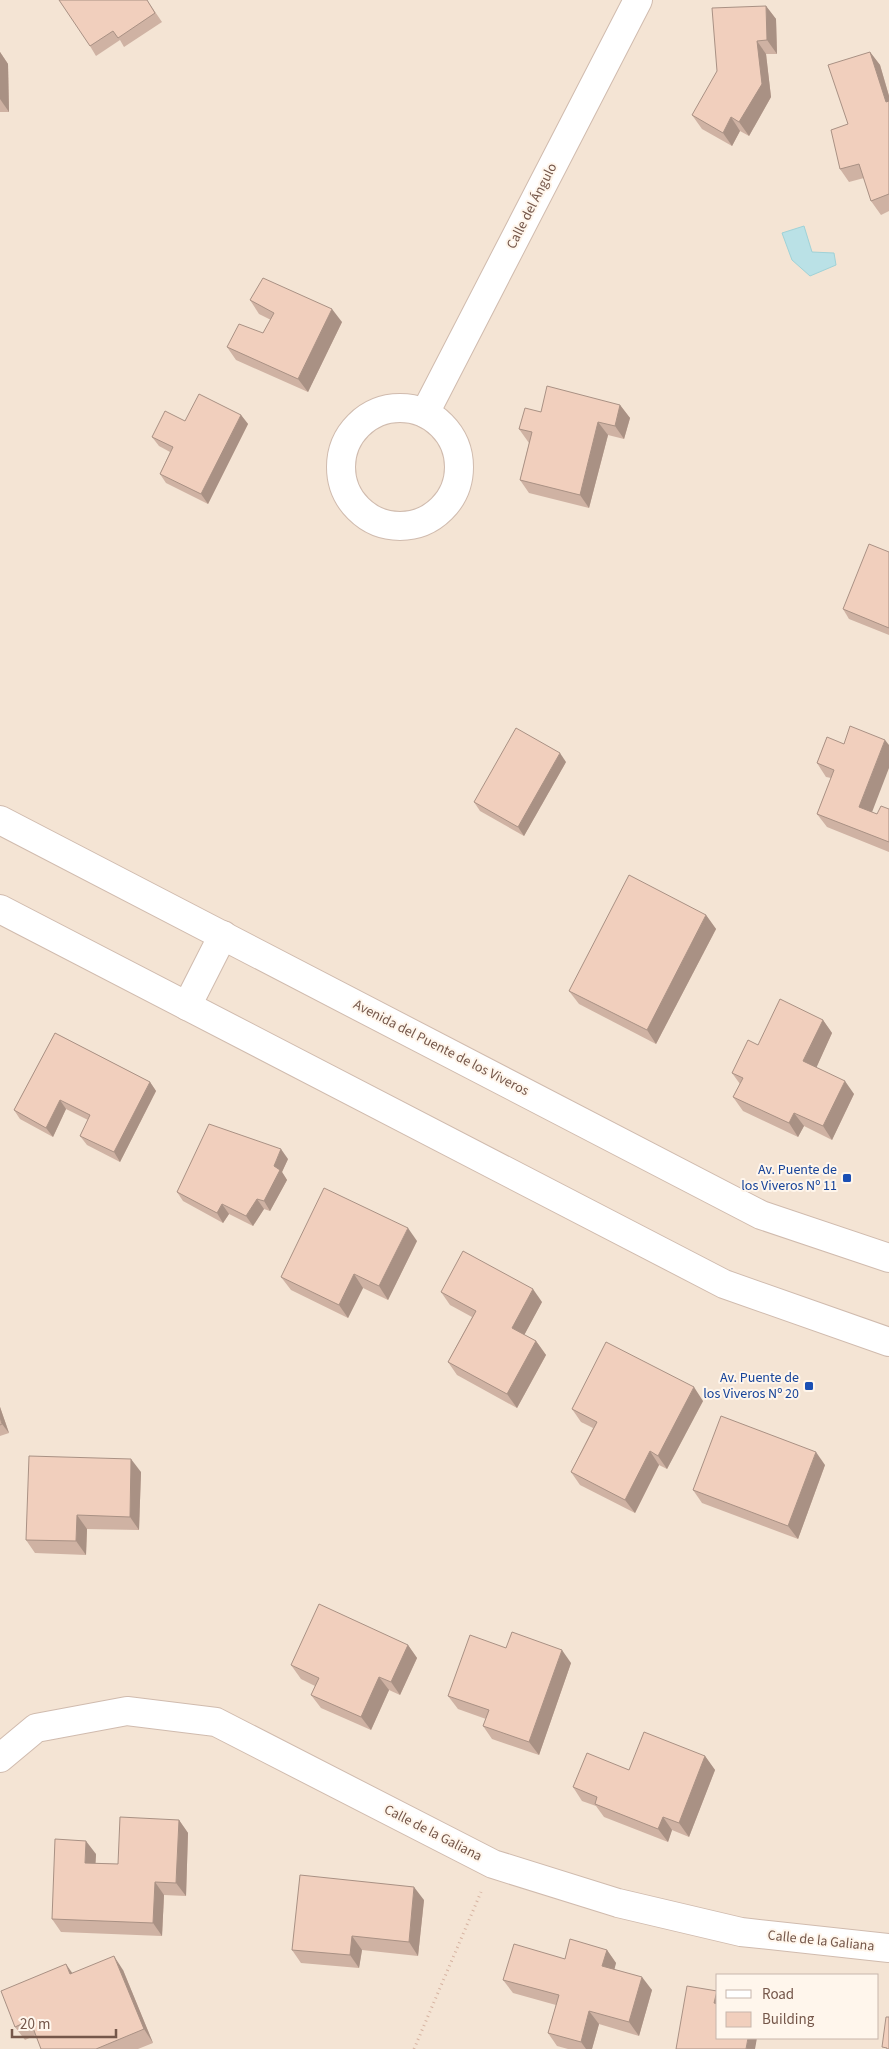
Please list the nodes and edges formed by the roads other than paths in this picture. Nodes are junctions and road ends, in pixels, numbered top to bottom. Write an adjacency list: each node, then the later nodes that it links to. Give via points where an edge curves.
1 (638, 0): 2 (street, Calle del Ángulo)
2 (426, 413): 2 (street, via 407,407 387,408 369,415 354,428 344,445 340,464 342,483 350,500 364,515 381,524 401,527 421,523 438,513 451,498 458,479 459,459 453,440 441,424)
3 (0, 820): 5 (street, Avenida del Puente de los Viveros)
4 (0, 910): 6 (street)
5 (223, 935): 6 (street); 7 (street, Avenida del Puente de los Viveros, via 761,1215)
6 (187, 1006): 8 (street, via 724,1284)
7 (889, 1258)
8 (889, 1342)
9 (0, 1758): 10 (street, Calle de la Galiana, via 36,1728 127,1711 216,1722 493,1864 618,1903 741,1932)
10 (889, 1948)

